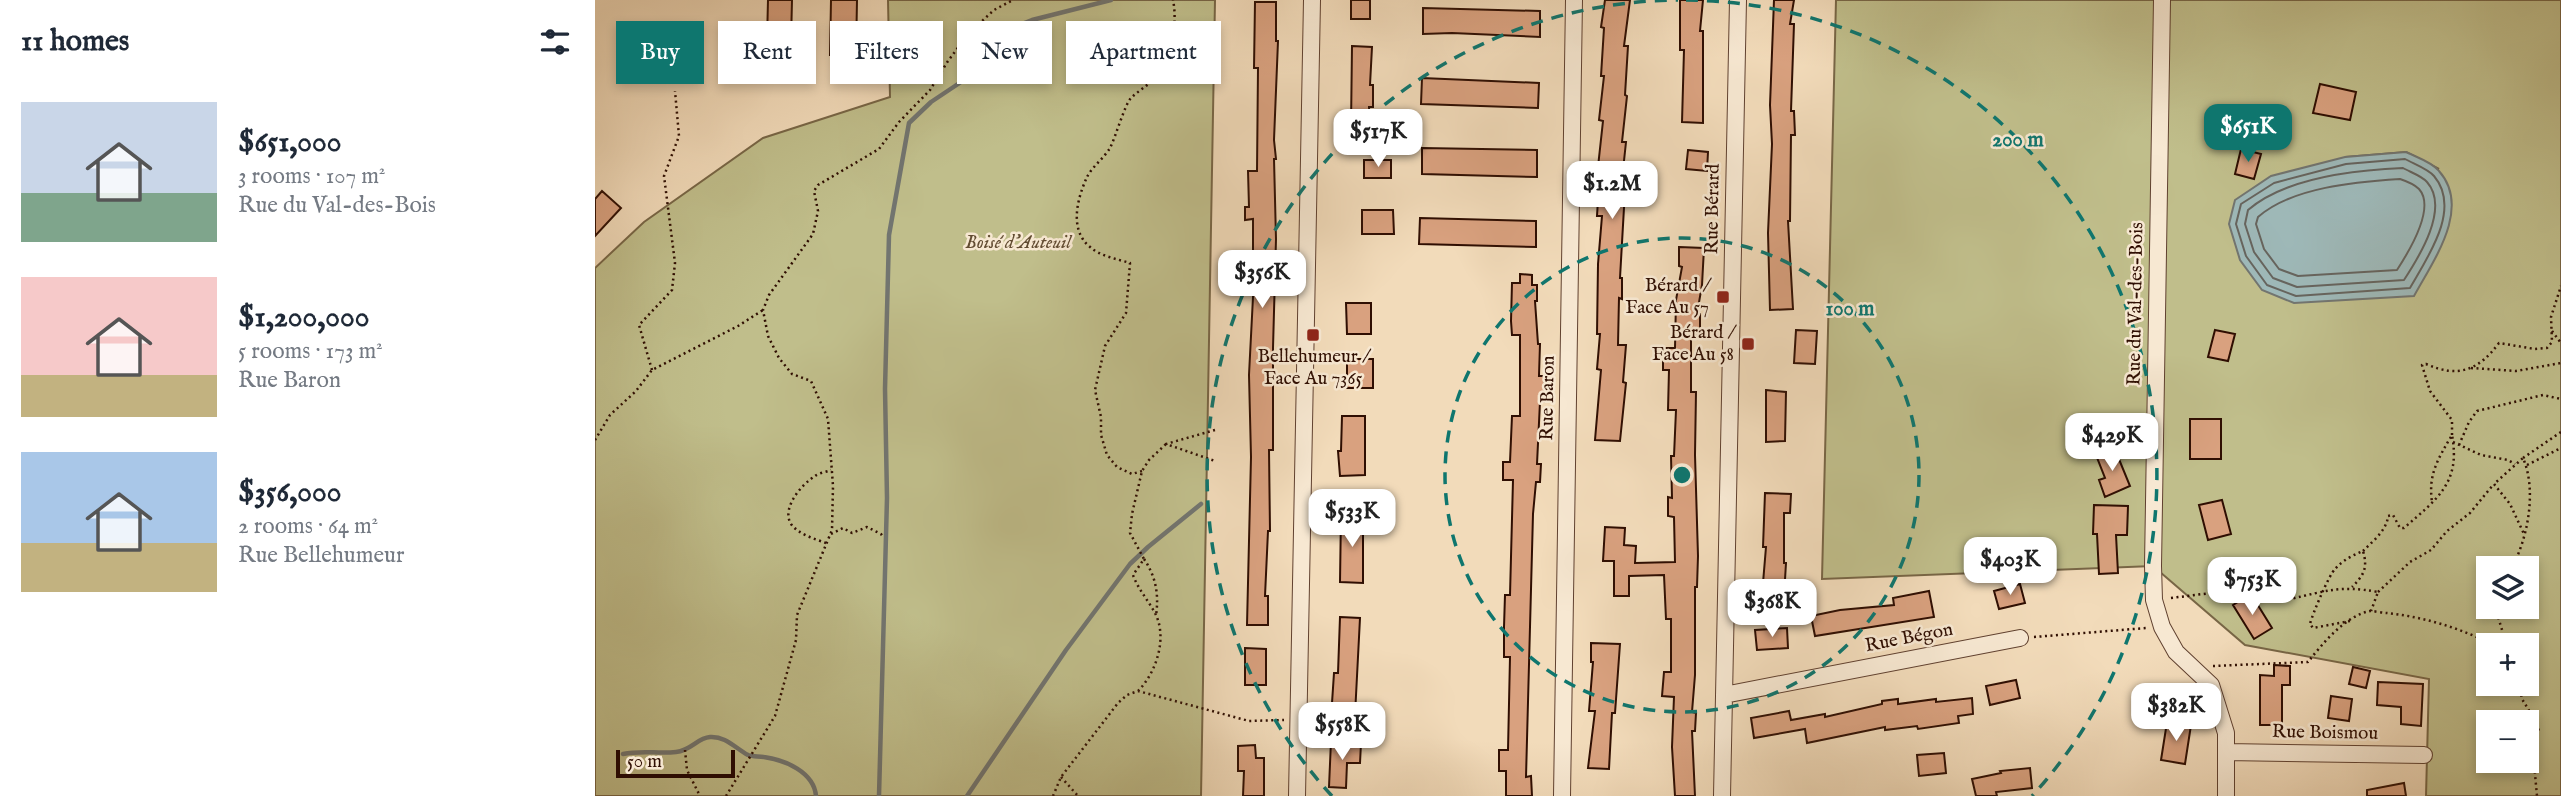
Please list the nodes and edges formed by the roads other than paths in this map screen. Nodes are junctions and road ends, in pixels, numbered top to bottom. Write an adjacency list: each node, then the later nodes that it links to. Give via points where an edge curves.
1 (1312, 0): 9 (street)
2 (1574, 0): 10 (street, Rue Baron)
3 (1738, 0): 6 (street, Rue Bérard)
4 (2162, 0): 7 (street, Rue du Val-des-Bois, via 2154,600 2176,652 2211,685 2226,733)
5 (2020, 638): 6 (street, Rue Bégon)
6 (1724, 695): 11 (street, Rue Bérard)
7 (2226, 752): 8 (street, Rue Boismou); 12 (street, Rue du Val-des-Bois)
8 (2424, 755)
9 (1297, 796)
10 (1562, 796)
11 (1722, 796)
12 (2226, 796)

